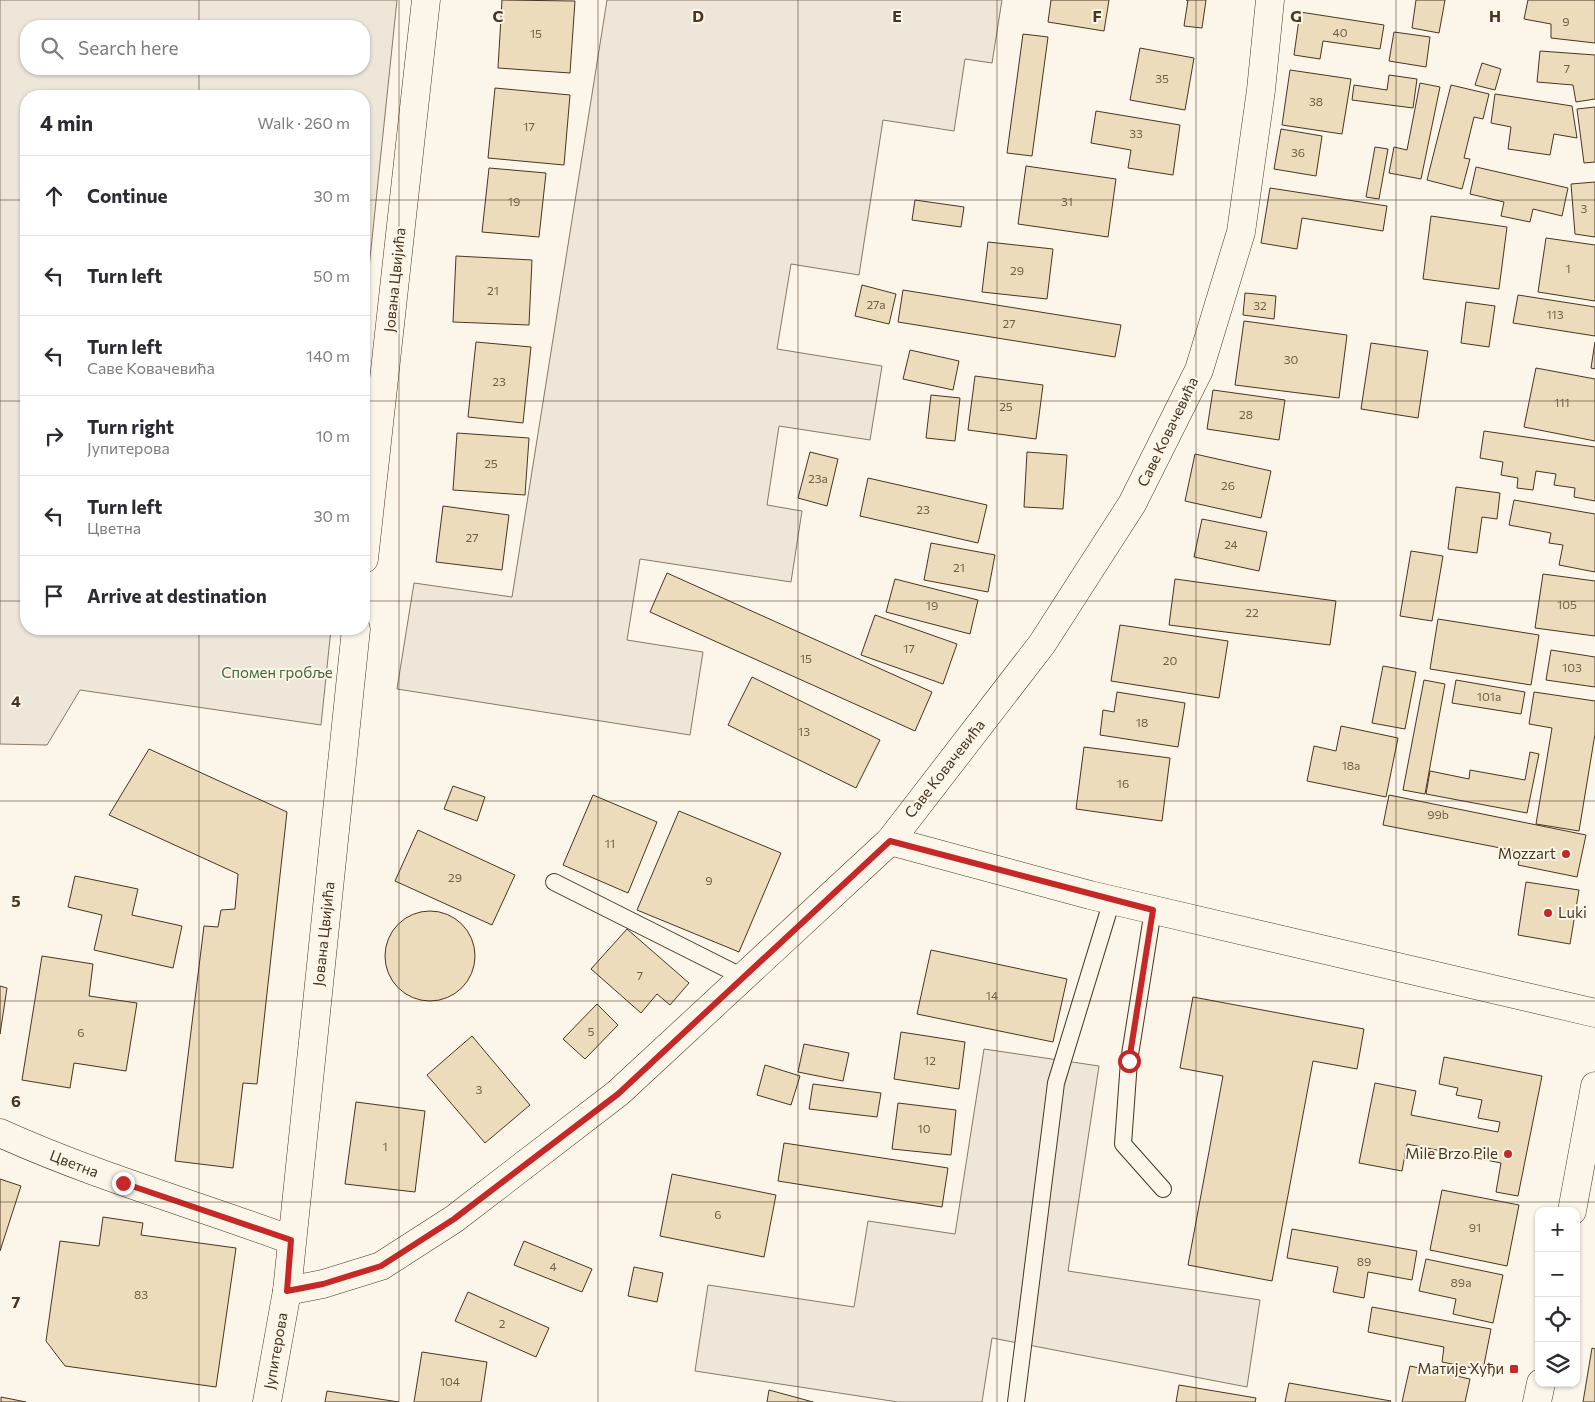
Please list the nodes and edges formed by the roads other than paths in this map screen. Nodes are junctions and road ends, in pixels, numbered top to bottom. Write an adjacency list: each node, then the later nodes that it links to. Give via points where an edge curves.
1 (426, 0): 3 (street, Јована Цвијића)
2 (1270, 0): 5 (street, Саве Ковачевића, via 1241,232 1199,370 1132,504 1042,644)
3 (370, 505)
4 (355, 635): 15 (street, Јована Цвијића)
5 (890, 841): 7 (street); 9 (street, Саве Ковачевића)
6 (554, 882): 9 (lane)
7 (1112, 900): 8 (street); 19 (lane, via 1056,1084)
8 (1153, 910): 10 (street); 13 (lane, via 1129,1061 1124,1144)
9 (743, 977): 16 (street, Саве Ковачевића, via 618,1094 454,1219 381,1266)
10 (1595, 1013)
11 (1595, 1086): 14 (street)
12 (0, 1133): 15 (street, Цветна, via 51,1156)
13 (1163, 1189)
14 (1573, 1207)
15 (291, 1240): 16 (street, Јупитерова)
16 (287, 1291): 18 (street, Јупитерова)
17 (1540, 1387): 20 (street)
18 (267, 1402)
19 (1016, 1402)
20 (1537, 1402)

